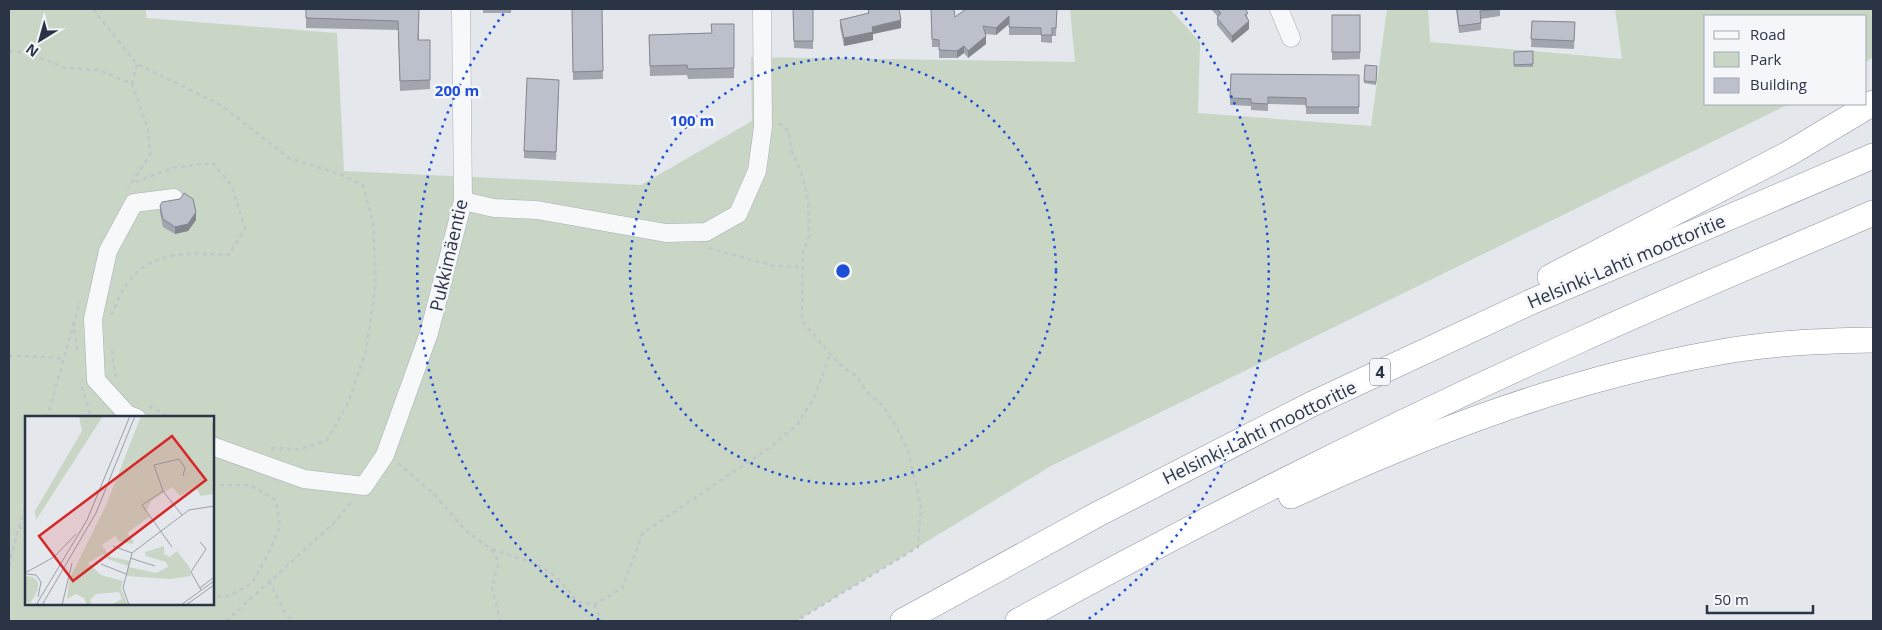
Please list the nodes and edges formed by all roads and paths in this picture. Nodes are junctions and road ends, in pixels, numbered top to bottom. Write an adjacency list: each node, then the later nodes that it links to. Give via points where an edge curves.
1 (93, 9): 7 (path)
2 (461, 9): 15 (street, Pukkimäentie)
3 (762, 9): 10 (street)
4 (1279, 9): 5 (street)
5 (1291, 38)
6 (9, 51): 8 (path, via 28,52 66,68 99,70)
7 (137, 64): 8 (path); 31 (path, via 221,105 290,158 363,185 373,223 376,282 366,351 348,403 327,440 300,449)
8 (132, 84): 12 (path, via 148,128 150,155)
9 (1873, 103): 27 (highway, via 1788,154 1519,292)
10 (763, 121): 17 (street, via 757,171 738,214 706,232); 18 (path, via 771,117 789,131 791,149 802,172 808,199 809,236)
11 (1873, 156): 27 (highway, Helsinki-Lahti moottoritie / 4, via 1533,301)
12 (130, 184): 13 (path); 20 (path, via 176,167 213,163 231,185 245,228 229,255 191,252 149,262 125,286 110,318)
13 (126, 191)
14 (174, 198): 20 (street, via 134,203 108,252)
15 (463, 201): 17 (street, via 666,233); 32 (street, Pukkimäentie, via 429,332)
16 (1873, 213): 37 (highway, via 1580,340 1341,453)
17 (691, 233): 18 (path, via 701,244 720,252 774,266)
18 (802, 267): 23 (path, via 802,321)
19 (73, 319): 20 (path)
20 (93, 319): 28 (street, via 96,380 127,414)
21 (1873, 340): 37 (highway, via 1803,342 1717,352 1548,393 1393,449 1251,515)
22 (110, 342): 26 (path, via 115,374)
23 (830, 355): 43 (path, via 814,398 797,425 769,448 643,534 622,588); 48 (path, via 856,376 883,406 908,451 921,506 918,547)
24 (9, 356): 25 (path)
25 (63, 360)
26 (120, 382)
27 (1312, 404): 49 (highway, Helsinki-Lahti moottoritie / 4, via 1098,514)
28 (142, 411): 29 (path)
29 (163, 416)
30 (214, 447): 34 (street, via 304,479)
31 (260, 448)
32 (386, 452): 34 (street, Pukkimäentie); 39 (path, via 438,498 465,530)
33 (214, 485): 42 (path, via 250,485 276,500 280,525 252,583 229,596)
34 (364, 486): 41 (path, via 334,523)
35 (25, 510): 36 (path)
36 (19, 526): 38 (path); 40 (path)
37 (1194, 527): 50 (highway)
38 (25, 531)
39 (491, 549): 43 (path, via 542,566 567,587 576,601); 46 (path, via 498,566 492,587)
40 (9, 566)
41 (269, 581): 44 (path); 45 (path, via 285,613)
42 (214, 597)
43 (594, 604): 47 (path)
44 (226, 621)
45 (293, 621)
46 (500, 621)
47 (602, 621)
48 (796, 621)
49 (903, 621)
50 (1018, 621)

